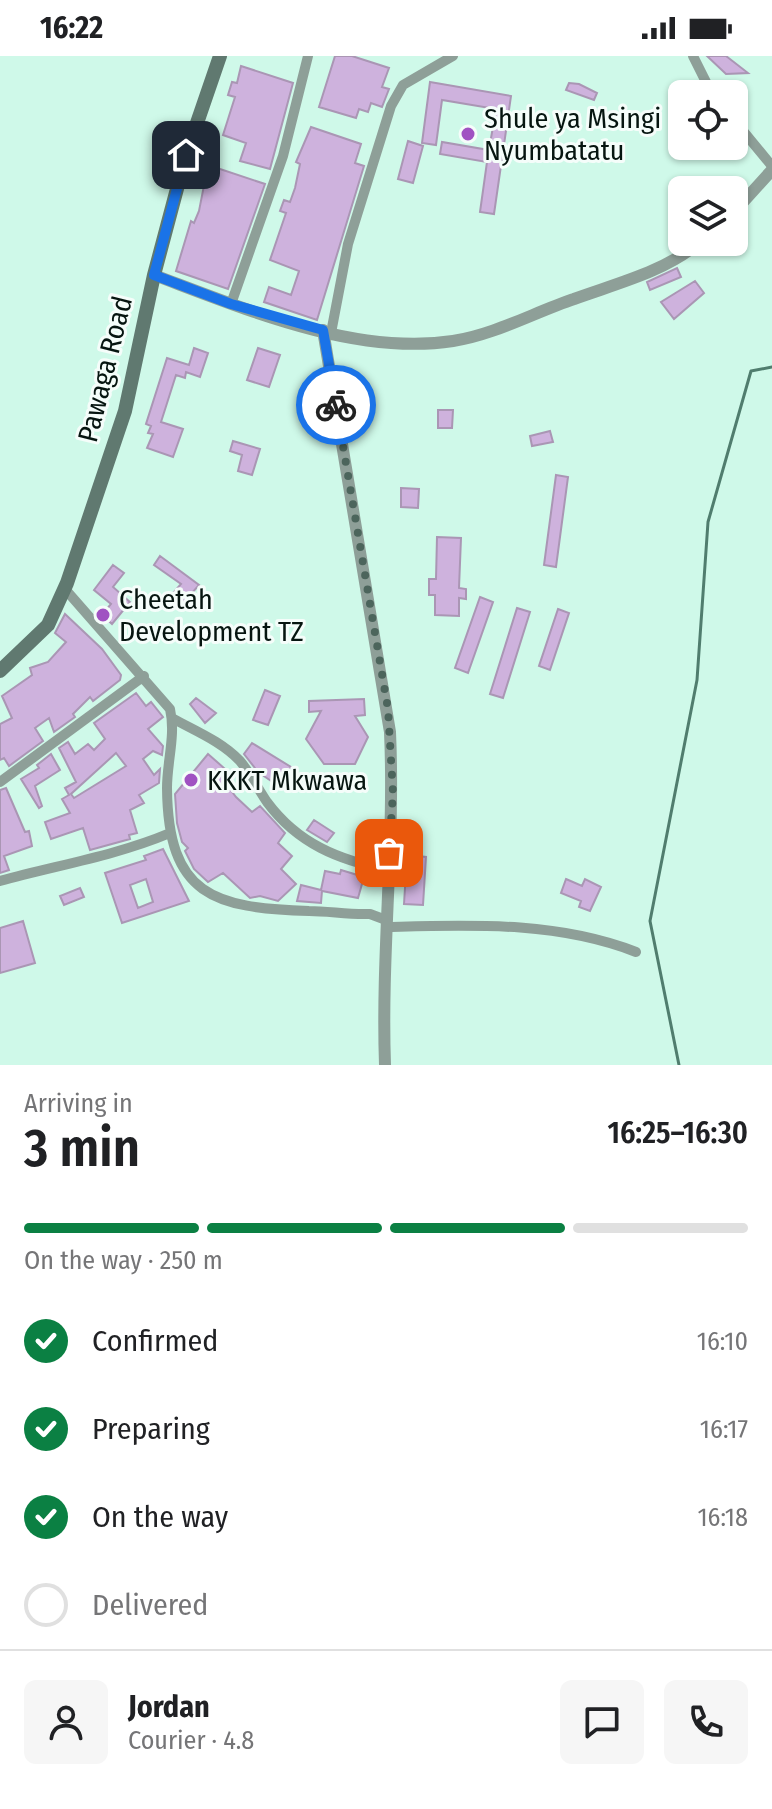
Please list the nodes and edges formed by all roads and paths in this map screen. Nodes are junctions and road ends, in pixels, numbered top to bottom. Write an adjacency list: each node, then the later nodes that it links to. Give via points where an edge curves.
1 (220, 56): 10 (main road, Pawaga Road)
2 (308, 56): 11 (street, via 283,156)
3 (453, 56): 12 (street, via 403,85 391,106)
4 (693, 56): 5 (street)
5 (705, 80)
6 (748, 138): 7 (street)
7 (772, 168): 8 (street)
8 (748, 196)
9 (682, 256): 12 (street, via 627,281 455,341 355,341)
10 (154, 275): 11 (street); 13 (main road, Pawaga Road, via 125,411)
11 (231, 304): 12 (street)
12 (327, 332): 19 (street, via 388,709 393,793)
13 (65, 589): 14 (main road, Pawaga Road, via 38,639); 15 (street)
14 (0, 671)
15 (144, 676): 16 (street, via 165,700); 17 (street)
16 (172, 718): 18 (street); 19 (street, via 240,761 299,835 341,859)
17 (0, 782)
18 (170, 833): 20 (street, via 111,856); 21 (street, via 190,878 222,901 255,910 370,914)
19 (388, 870): 21 (street)
20 (0, 881)
21 (386, 924): 22 (street, via 570,932); 23 (street)
22 (636, 952)
23 (385, 1065)

